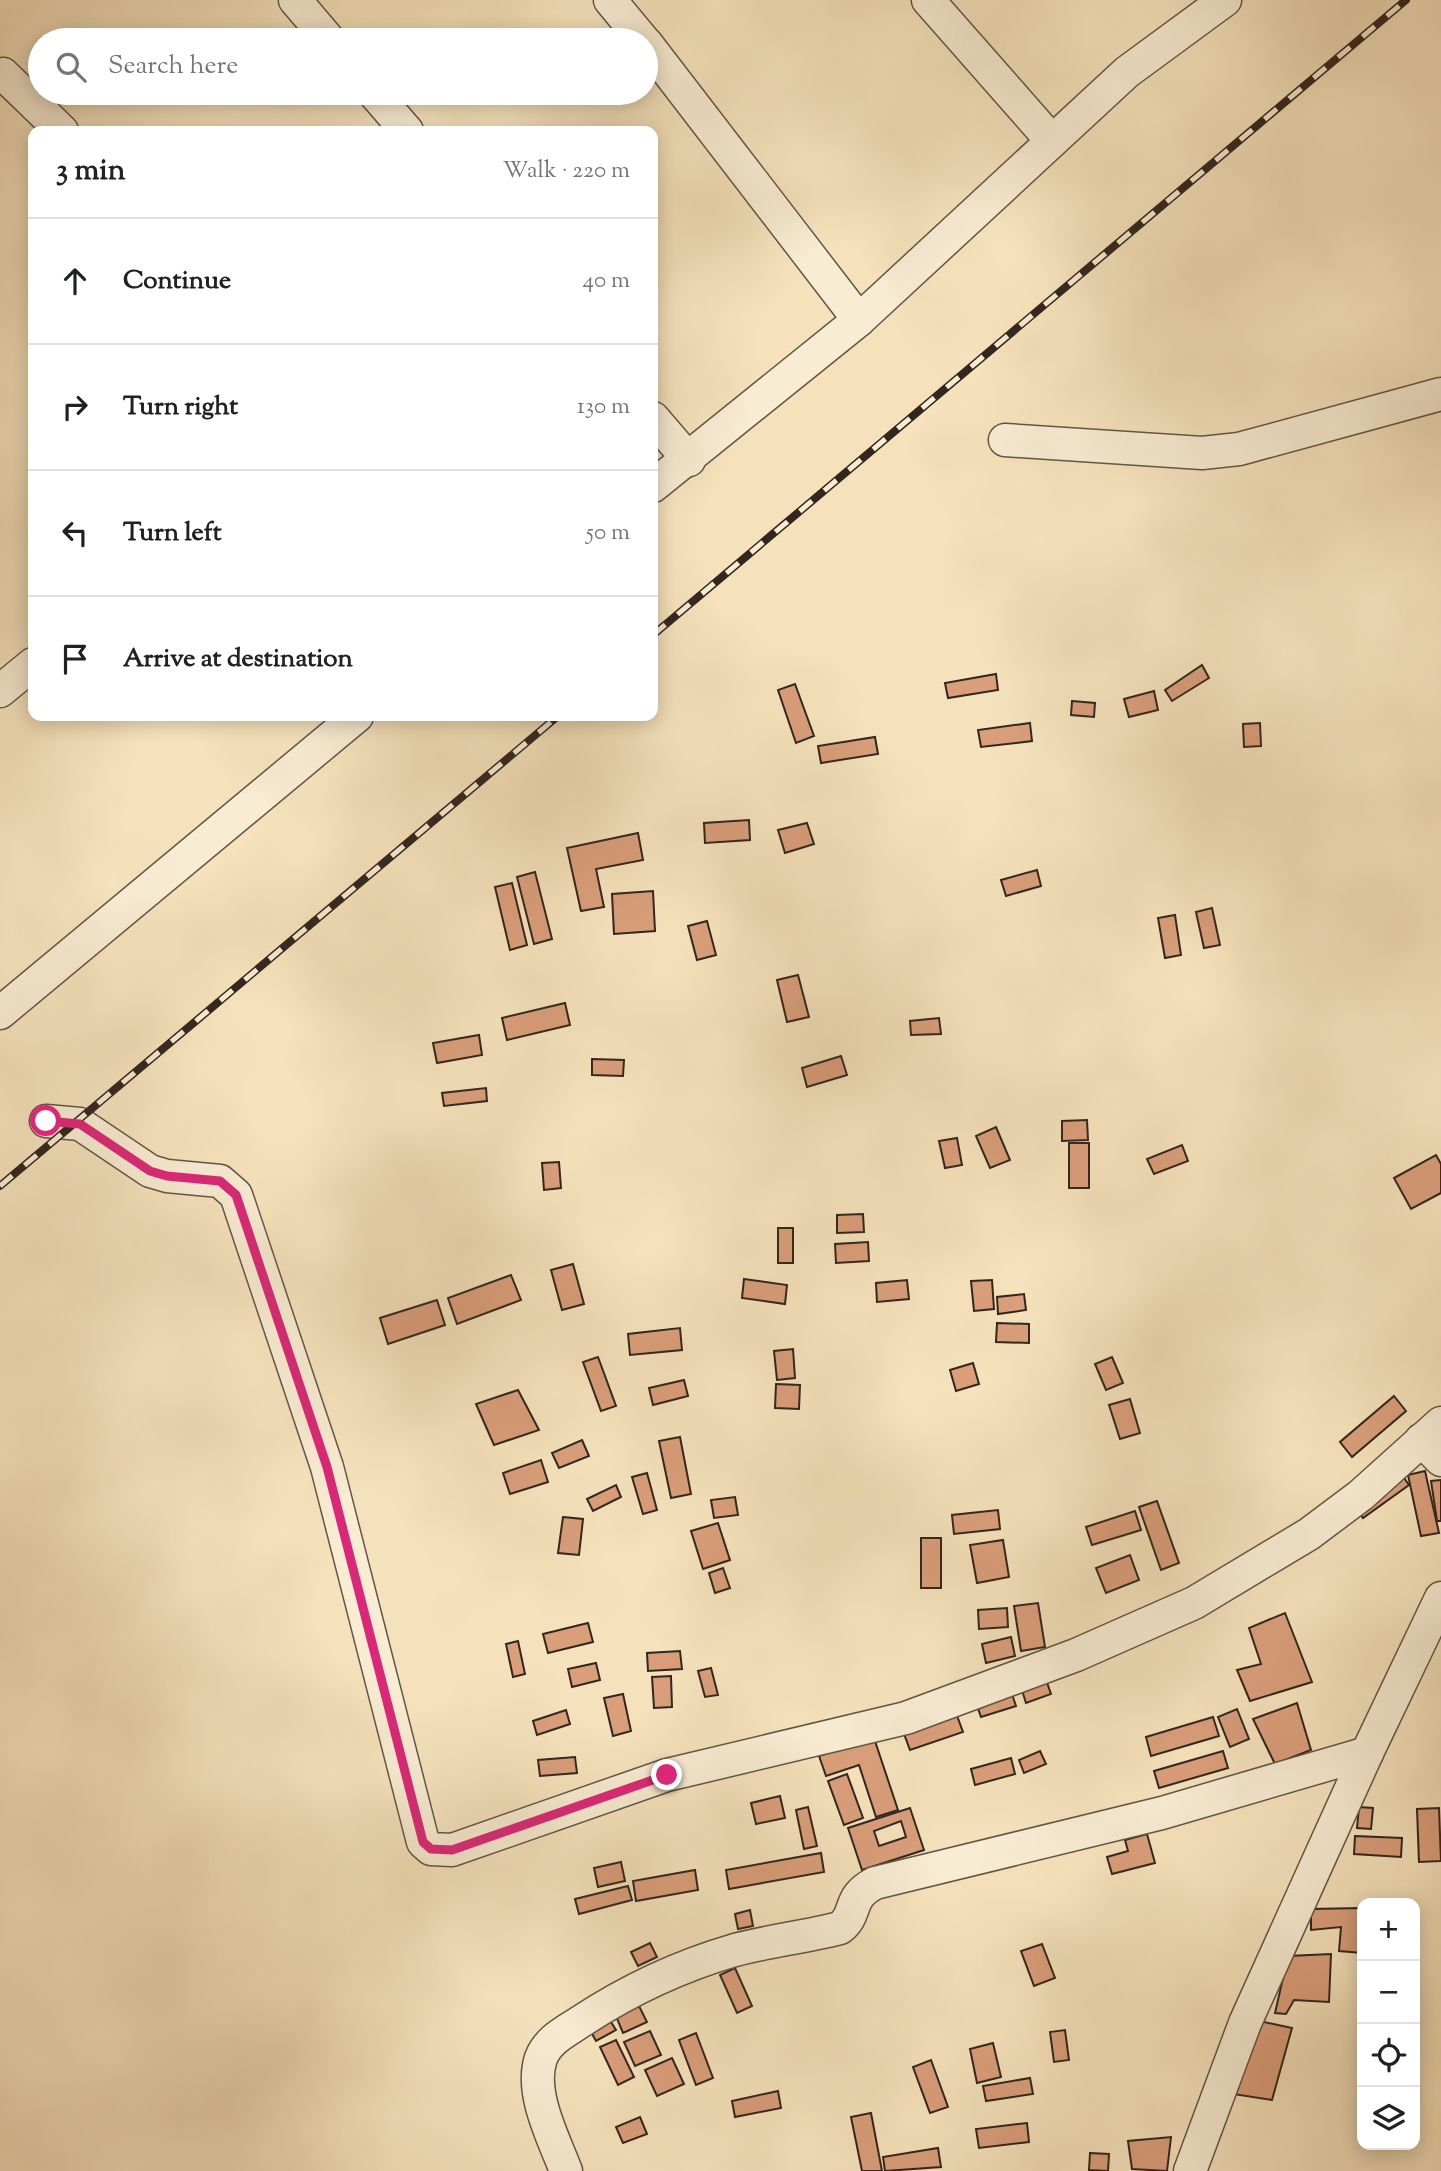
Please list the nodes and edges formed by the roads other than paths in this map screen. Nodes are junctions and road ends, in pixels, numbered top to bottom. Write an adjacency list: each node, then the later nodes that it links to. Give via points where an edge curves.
1 (295, 0): 5 (street)
2 (610, 0): 6 (street)
3 (928, 0): 14 (street)
4 (1222, 1): 14 (street, via 1127,72)
5 (319, 28)
6 (633, 28)
7 (658, 59): 15 (street)
8 (1, 74): 9 (street)
9 (28, 99)
10 (34, 105): 12 (street)
11 (384, 105): 13 (street)
12 (57, 126)
13 (403, 126)
14 (1052, 141): 15 (street)
15 (859, 320): 19 (street)
16 (1441, 394): 18 (street, via 1239,449 1202,453)
17 (658, 424): 19 (street)
18 (1005, 440)
19 (689, 460): 20 (street)
20 (658, 482)
21 (28, 668): 22 (street)
22 (0, 691)
23 (351, 721): 24 (street)
24 (0, 1013)
25 (46, 1121): 26 (street, via 80,1124 150,1171 220,1181 236,1195 327,1467 423,1842 431,1849 452,1850 667,1775 906,1718 1076,1655 1194,1602 1309,1534)
26 (1434, 1441)
27 (1441, 1598): 28 (street)
28 (1367, 1753): 29 (street, via 1162,1813 875,1883 856,1896 840,1928 736,1950 659,1978 609,2003 548,2044 540,2060 545,2115); 30 (street, via 1245,2023)
29 (566, 2171)
30 (1190, 2171)

